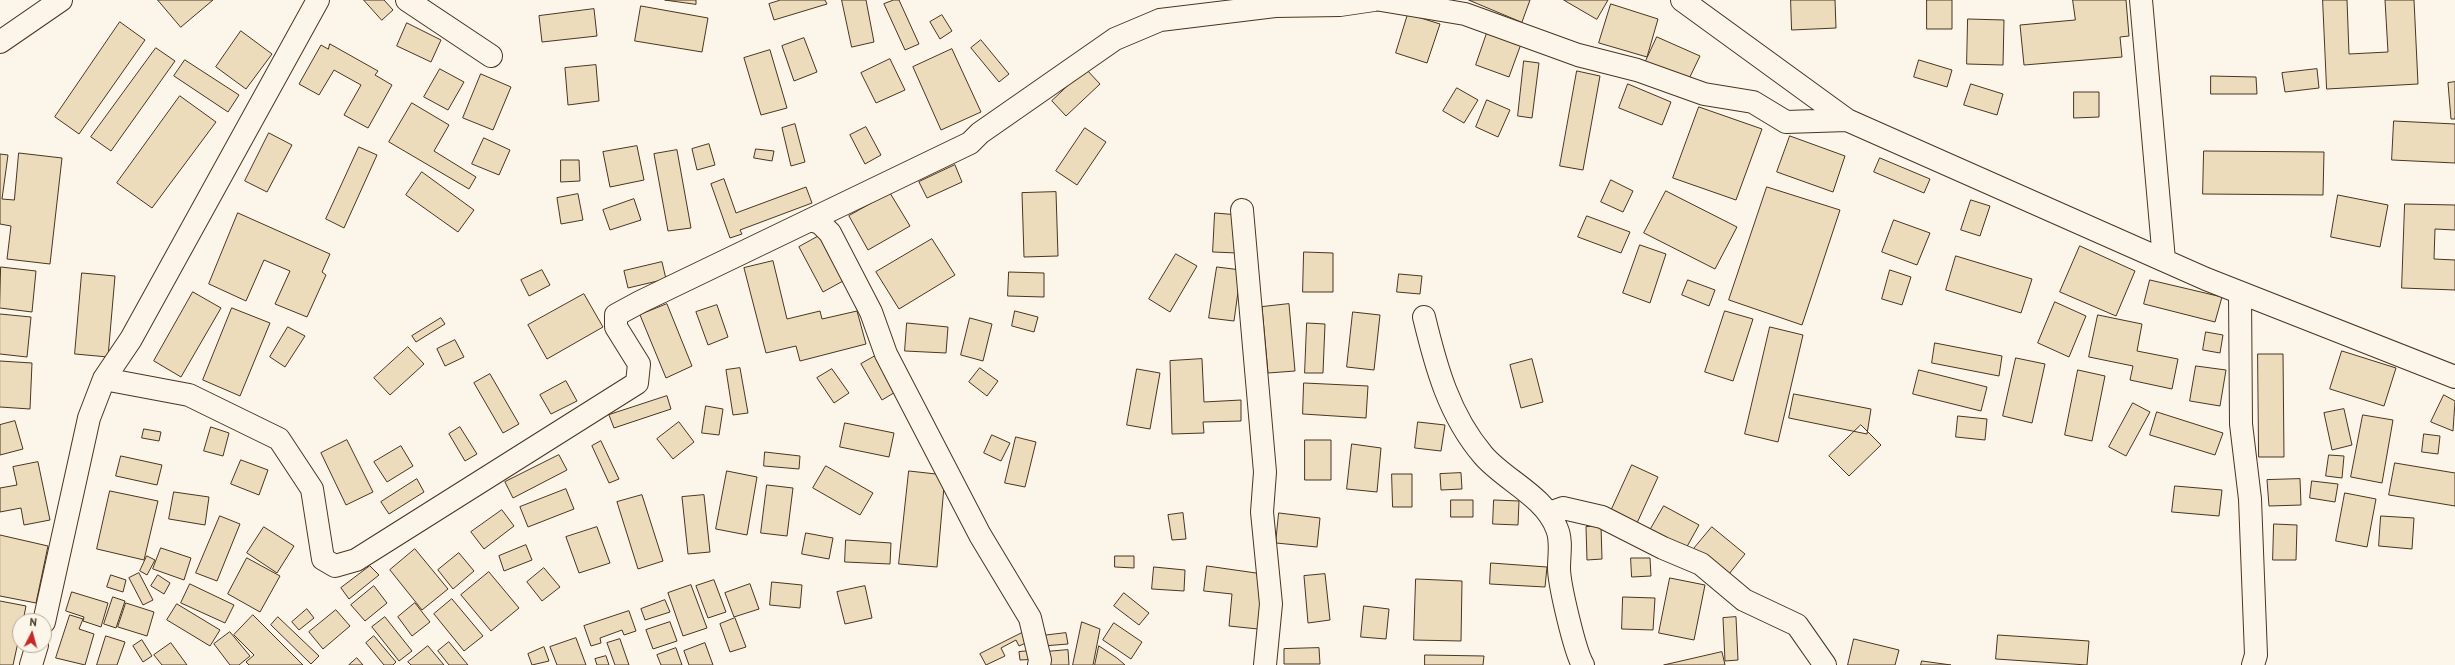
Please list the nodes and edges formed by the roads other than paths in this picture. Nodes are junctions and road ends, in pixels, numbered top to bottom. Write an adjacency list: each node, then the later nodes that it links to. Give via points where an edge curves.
1 (61, 0): 8 (street)
2 (318, 0): 17 (street, via 131,339)
3 (406, 0): 9 (street)
4 (1374, 0): 12 (street, via 1340,5 1274,6 1160,20 1115,39 980,133 970,143)
5 (1381, 0): 10 (street, via 1465,14 1578,55 1637,70 1704,94 1753,102 1786,122)
6 (1682, 0): 10 (street)
7 (2141, 0): 13 (street)
8 (0, 42)
9 (491, 56)
10 (1847, 120): 13 (street)
11 (1242, 210): 23 (street, via 1265,472 1262,512 1271,604)
12 (810, 220): 17 (street, via 616,315 616,327 639,364 636,383 356,560 335,566 323,559 312,489 279,439 189,395); 22 (street, via 820,223 830,233 871,312 886,354 980,536 1030,618)
13 (2164, 260): 14 (street)
14 (2240, 293): 16 (street); 26 (street, via 2242,424 2253,548 2256,655)
15 (1424, 317): 18 (street, via 1448,401 1467,433 1483,456)
16 (2455, 377)
17 (104, 379): 19 (street, via 89,418)
18 (1549, 513): 24 (street, via 1557,529 1562,588); 25 (street, via 1564,508 1602,517 1662,548 1701,564 1744,600 1797,625)
19 (46, 613)
20 (35, 653): 21 (street)
21 (31, 665)
22 (1039, 665)
23 (1265, 665)
24 (1583, 665)
25 (1825, 665)
26 (2253, 665)

